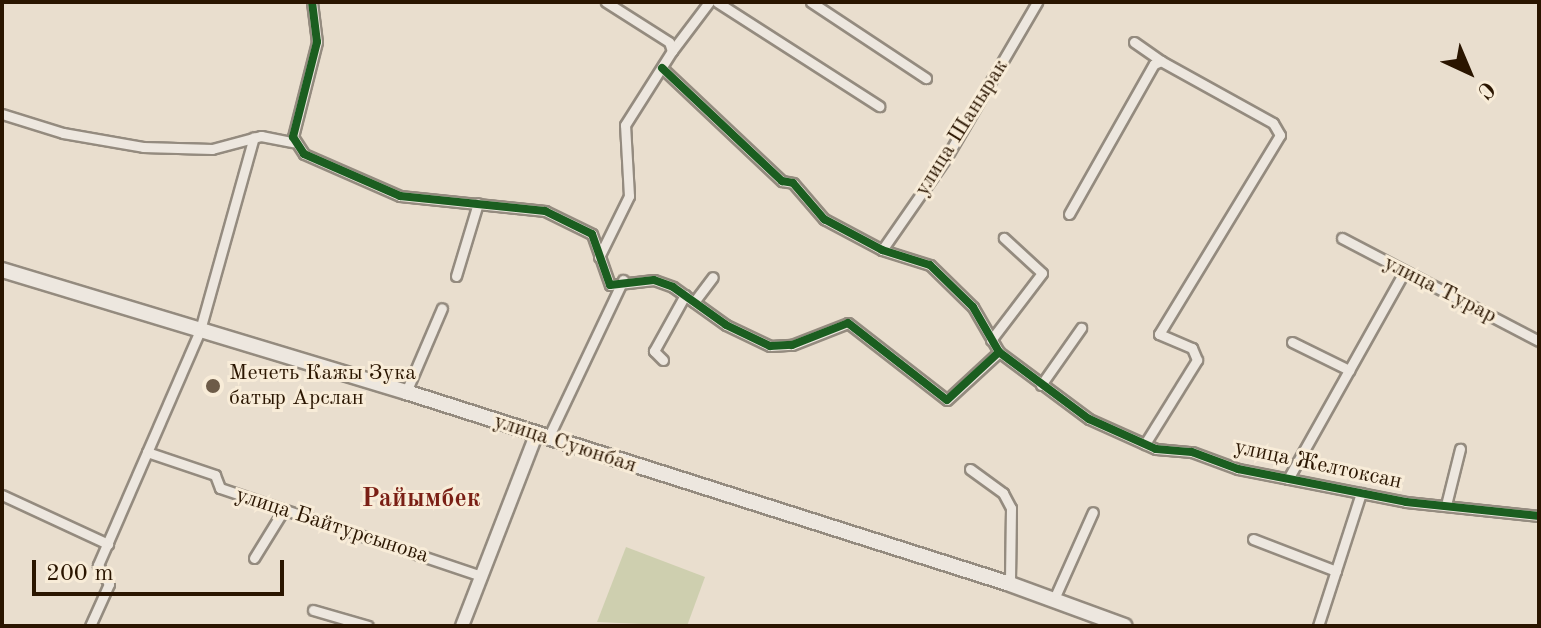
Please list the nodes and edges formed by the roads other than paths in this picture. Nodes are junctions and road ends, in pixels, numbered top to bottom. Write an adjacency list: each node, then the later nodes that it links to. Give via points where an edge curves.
1 (312, 2): 15 (street, via 317,42)
2 (606, 2): 8 (street, via 669,42)
3 (709, 2): 8 (street)
4 (717, 2): 12 (street)
5 (811, 2): 11 (street)
6 (1037, 2): 20 (street, улица Шанырак, via 946,158)
7 (1134, 42): 9 (street)
8 (672, 51): 10 (street)
9 (1161, 61): 17 (street, via 1154,64); 41 (street, via 1273,123 1280,135 1159,334 1192,348 1197,360)
10 (662, 68): 20 (street, улица Желтоксан, via 782,181 793,183 824,219); 21 (street, via 625,125 629,196)
11 (926, 78)
12 (879, 106)
13 (2, 114): 14 (street, via 63,133 143,147 212,149)
14 (254, 137): 15 (street); 31 (street)
15 (293, 142): 16 (street, via 304,154 400,196)
16 (478, 203): 21 (street, via 545,211 587,230); 24 (street)
17 (1069, 214)
18 (1004, 238): 32 (street, via 1042,273)
19 (1342, 238): 23 (street, улица Турар)
20 (882, 250): 32 (street, улица Желтоксан, via 930,265 973,307)
21 (599, 257): 26 (street, via 606,282)
22 (2, 270): 31 (main road, улица Суюнбая)
23 (1404, 272): 33 (street, улица Турар); 37 (street)
24 (456, 276)
25 (713, 277): 28 (street)
26 (623, 280): 27 (street, via 654,280); 40 (street)
27 (685, 295): 28 (street); 36 (street, via 654,351)
28 (694, 302): 35 (street, via 726,325 781,348 848,323 947,400)
29 (442, 308): 39 (street)
30 (1081, 328): 38 (street)
31 (200, 330): 39 (main road, улица Суюнбая); 43 (street)
32 (991, 340): 35 (street, улица Желтоксан)
33 (1539, 341)
34 (1292, 342): 37 (street)
35 (999, 352): 38 (street, улица Желтоксан)
36 (663, 360)
37 (1349, 370): 45 (street)
38 (1041, 385): 41 (street, улица Желтоксан, via 1089,419)
39 (406, 392): 40 (main road, улица Суюнбая)
40 (542, 436): 56 (street); 57 (main road, улица Суюнбая)
41 (1145, 444): 45 (street, улица Желтоксан)
42 (1460, 449): 48 (street)
43 (147, 452): 49 (street, улица Байтурсынова, via 215,475 220,488); 53 (street)
44 (970, 469): 57 (street, via 1003,493 1011,508)
45 (1288, 479): 46 (street, улица Желтоксан)
46 (1361, 493): 48 (street, улица Желтоксан); 55 (street)
47 (2, 495): 53 (street)
48 (1446, 505): 51 (street, улица Желтоксан)
49 (283, 511): 54 (street); 56 (street, улица Байтурсынова, via 318,518)
50 (1093, 512): 58 (street)
51 (1539, 516)
52 (1253, 539): 55 (street)
53 (108, 544): 60 (street, via 98,565 109,584)
54 (254, 558)
55 (1336, 571): 64 (street)
56 (481, 576): 62 (street)
57 (1010, 584): 58 (main road, улица Суюнбая)
58 (1054, 599): 63 (main road, улица Суюнбая)
59 (313, 610): 61 (street)
60 (90, 626)
61 (368, 626)
62 (462, 626)
63 (1125, 626)
64 (1318, 626)

